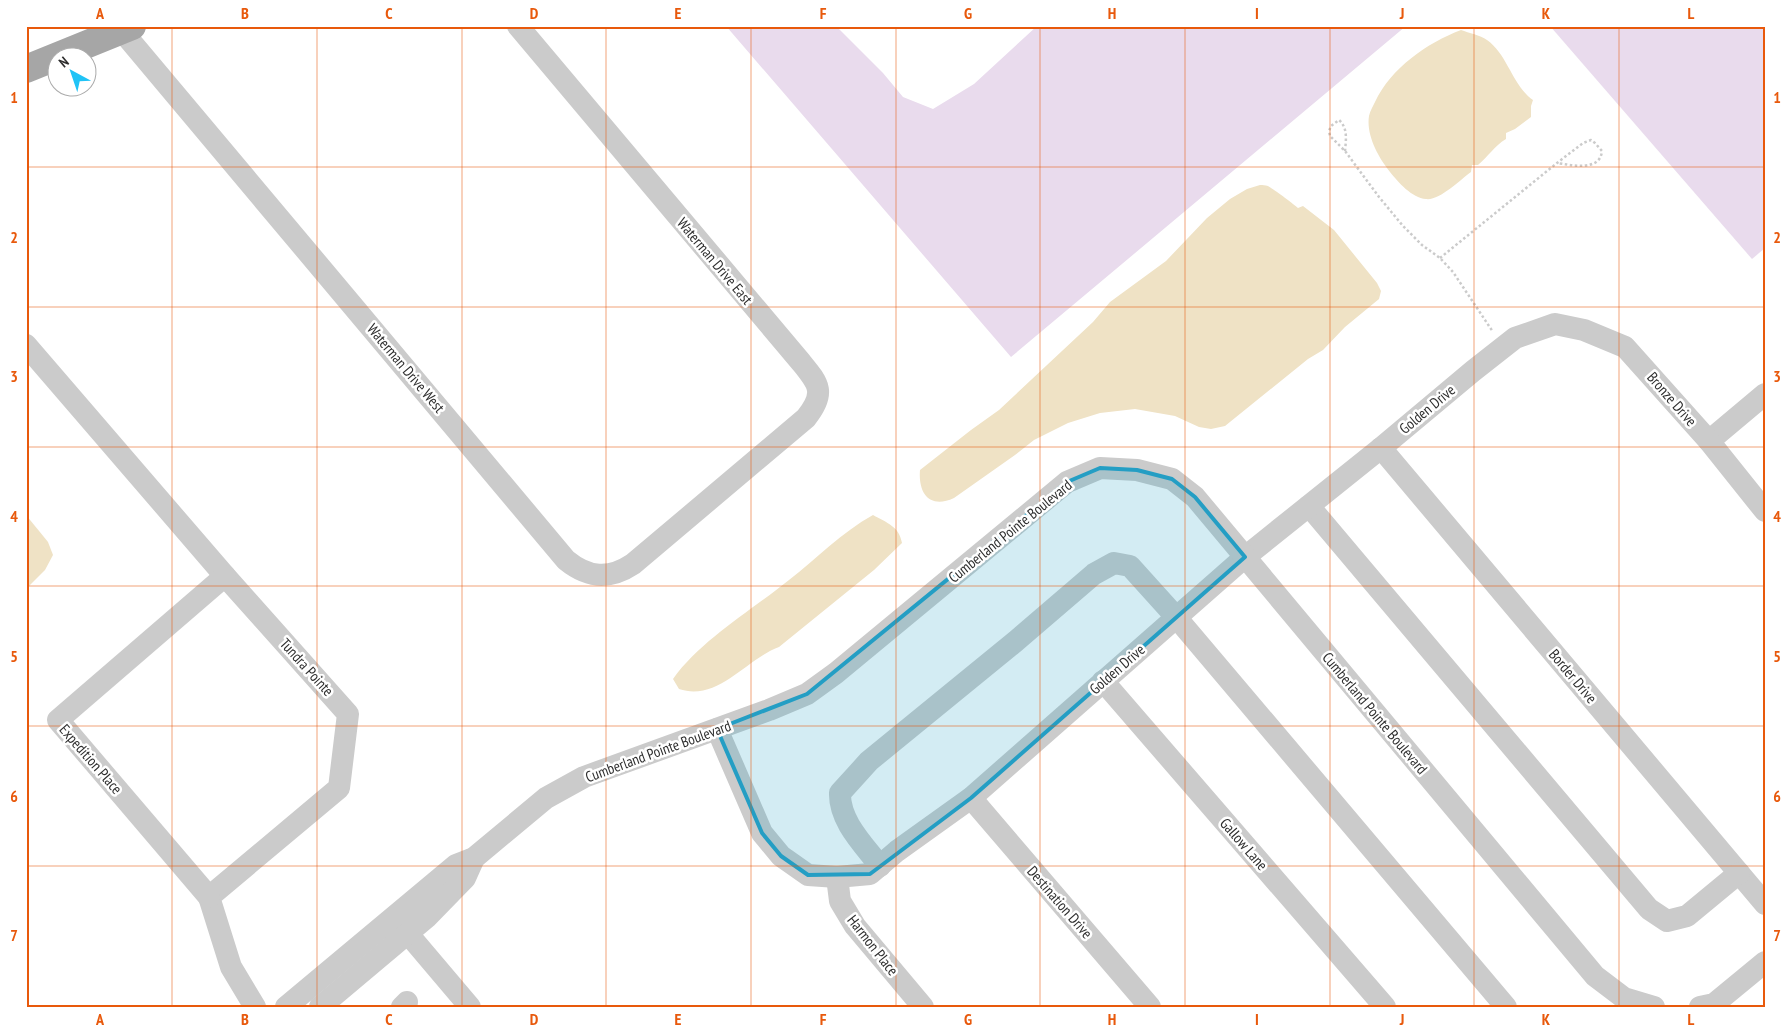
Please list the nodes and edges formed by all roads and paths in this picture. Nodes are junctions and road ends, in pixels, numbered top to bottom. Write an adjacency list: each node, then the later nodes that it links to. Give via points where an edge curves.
1 (518, 26): 13 (street, Waterman Drive East, via 815,380 817,399 806,418)
2 (127, 28): 3 (main road); 13 (street, Waterman Drive West, via 566,560 577,569 600,575 622,571)
3 (26, 69)
4 (1346, 151): 4 (path, via 1330,136 1331,126 1339,120 1345,127); 6 (path, via 1403,226)
5 (1557, 163): 5 (path, via 1587,141 1595,142 1602,151 1601,157 1582,166); 6 (path)
6 (1440, 258): 9 (path, via 1461,283)
7 (1555, 324): 9 (street, Golden Drive, via 1515,338); 11 (street, Bronze Drive, via 1584,330 1626,346)
8 (26, 345): 17 (street, Tundra Pointe)
9 (1503, 348): 12 (street, Golden Drive)
10 (1765, 394): 11 (street)
11 (1709, 441): 15 (street, Bronze Drive)
12 (1381, 448): 14 (street, Golden Drive); 23 (street, Border Drive)
13 (722, 487)
14 (1309, 506): 16 (street, Golden Drive); 23 (street, via 1649,909 1667,920 1687,916)
15 (1765, 511)
16 (1245, 557): 18 (street, Golden Drive); 20 (street, Cumberland Pointe Boulevard, via 1196,497 1172,479 1137,470 1100,468 1068,482 807,694); 37 (street, Cumberland Pointe Boulevard, via 1594,976 1624,998)
17 (225, 576): 25 (street, Tundra Pointe, via 348,714 339,788); 25 (street, Expedition Place, via 58,720)
18 (1176, 617): 19 (street, Golden Drive); 22 (street, via 1130,566 1114,563 1094,574 869,761 840,793 840,802 849,825); 36 (street)
19 (1103, 681): 21 (street, Golden Drive); 35 (street, Gallow Lane)
20 (718, 728): 24 (street, Golden Drive, via 762,833 781,856 808,875); 27 (street, Cumberland Pointe Boulevard, via 584,777 546,798 474,858 465,878 427,917)
21 (971, 798): 22 (street, Golden Drive); 34 (street, Destination Drive)
22 (880, 866): 24 (street, Golden Drive, via 870,874)
23 (1739, 873): 26 (street, Border Drive)
24 (837, 877): 33 (street, Harmon Place, via 840,901 855,926)
25 (209, 897): 29 (street, via 231,967)
26 (1765, 904)
27 (401, 925): 30 (street, Cumberland Pointe Boulevard); 31 (street, Cumberland Pointe Boulevard); 32 (street)
28 (1765, 962): 38 (street, via 1714,1004)
29 (255, 1007)
30 (286, 1007)
31 (320, 1007)
32 (470, 1007)
33 (923, 1007)
34 (1150, 1007)
35 (1385, 1007)
36 (1506, 1007)
37 (1654, 1007)
38 (1700, 1007)

